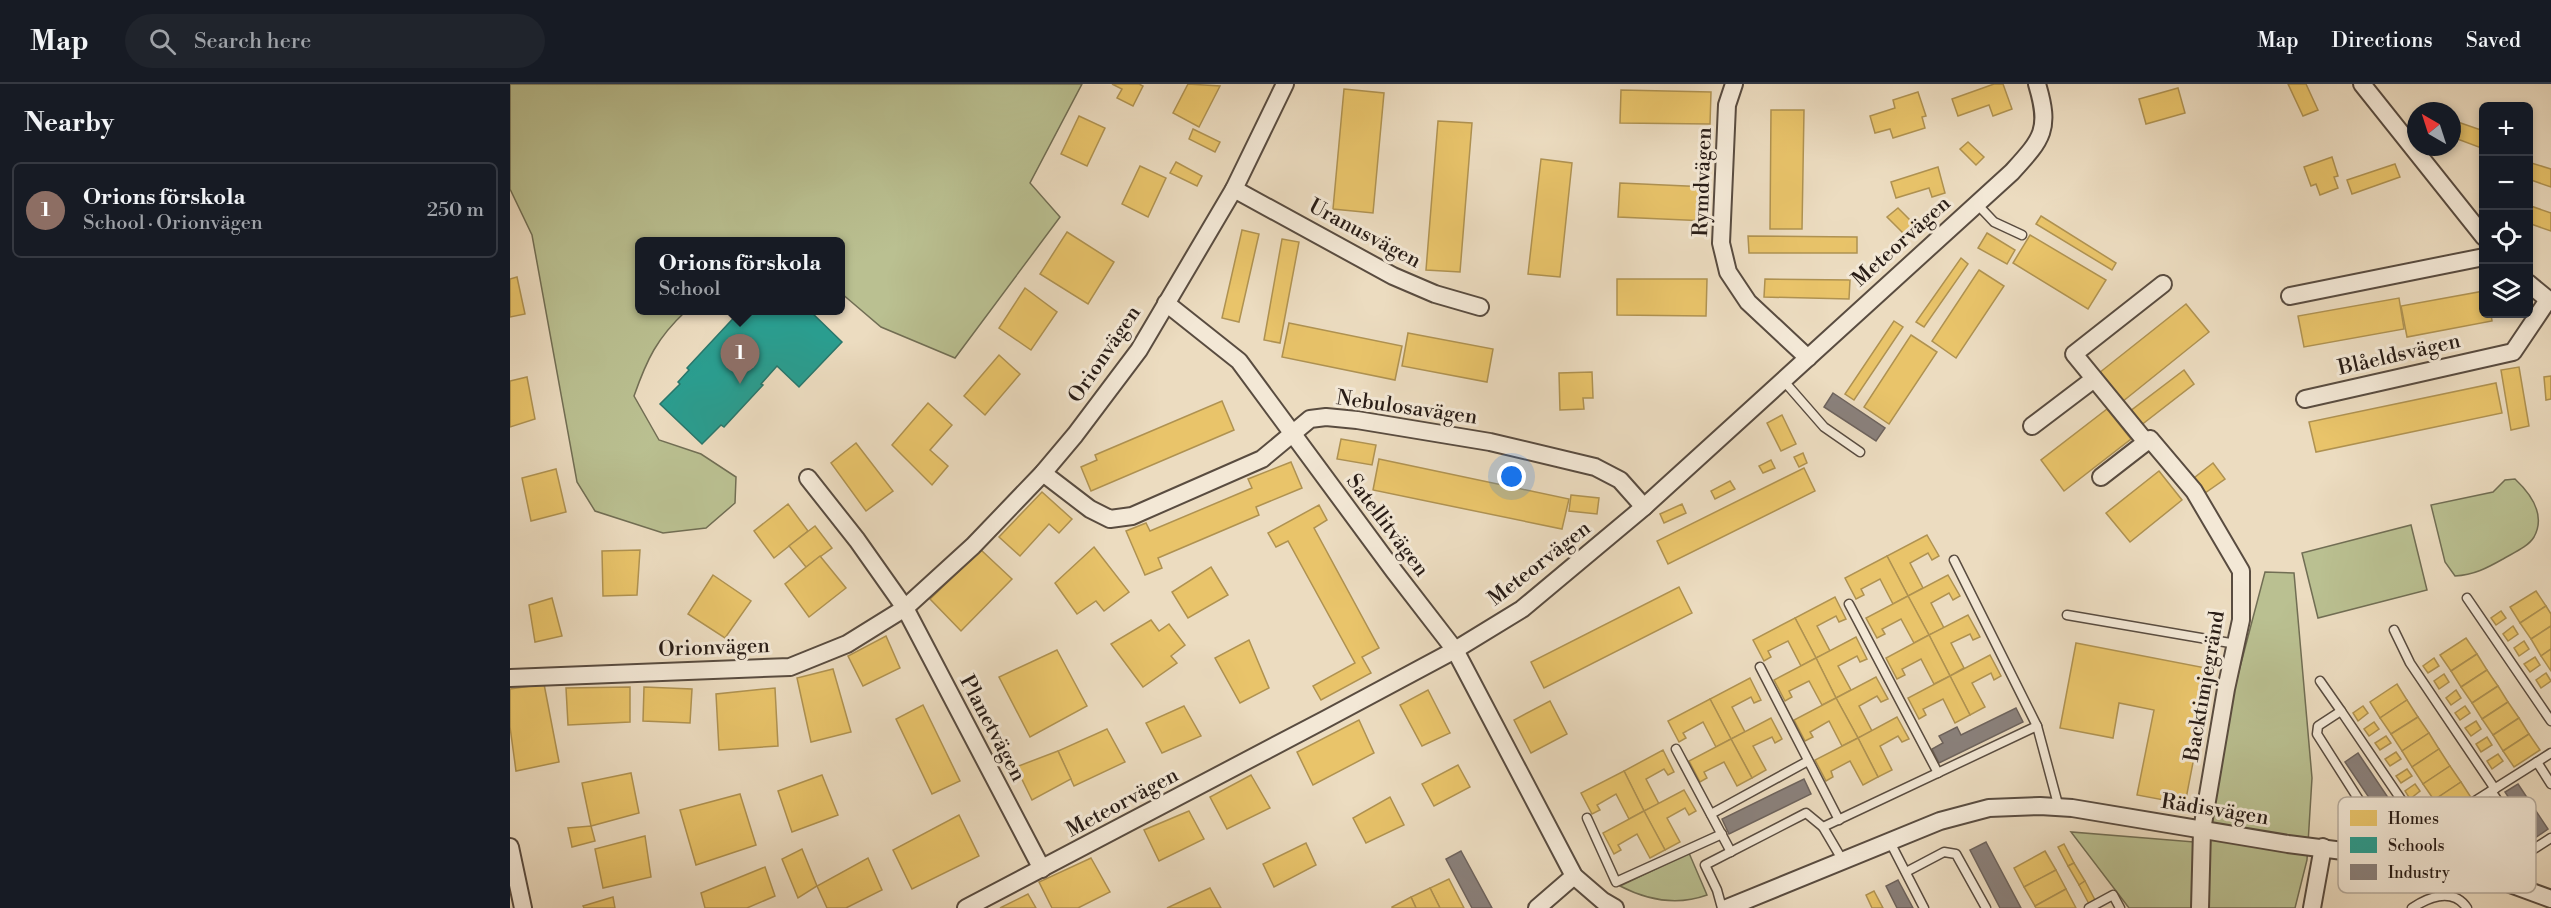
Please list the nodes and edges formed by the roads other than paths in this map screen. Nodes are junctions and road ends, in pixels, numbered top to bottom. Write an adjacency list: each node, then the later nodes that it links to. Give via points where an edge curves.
1 (1285, 84): 5 (street, Orionvägen)
2 (1734, 84): 16 (street, Rymdvägen, via 1727,105 1721,243 1728,272 1748,302)
3 (2037, 84): 6 (street, Meteorvägen, via 2045,124 2037,144)
4 (2362, 84): 7 (street)
5 (1234, 189): 14 (street, Orionvägen); 15 (street, Uranusvägen, via 1393,276)
6 (1977, 204): 8 (lane, via 1994,222); 16 (street, Meteorvägen)
7 (2479, 231)
8 (2022, 235)
9 (2479, 258): 12 (street)
10 (2163, 284): 17 (street, Backtimjegränd, via 2074,354)
11 (2533, 287): 13 (street, Blåeldsvägen)
12 (2290, 296)
13 (2549, 301): 19 (street, Blåeldsvägen, via 2513,352)
14 (1166, 303): 21 (street, Satellitvägen, via 1239,361); 24 (street, Orionvägen, via 1132,359)
15 (1480, 307)
16 (1808, 358): 18 (street, Meteorvägen)
17 (2094, 378): 20 (street); 22 (street, Backtimjegränd)
18 (1782, 380): 23 (lane, via 1824,427); 27 (street, Meteorvägen)
19 (2305, 399)
20 (2032, 426)
21 (1292, 433): 24 (street, Nebulosavägen, via 1262,459 1132,516 1110,519 1090,509); 27 (street, Nebulosavägen, via 1310,419 1326,417 1490,442 1595,467 1620,480); 35 (street, Satellitvägen)
22 (2146, 442): 25 (street); 34 (street, Backtimjegränd, via 2150,439 2194,491 2241,570 2241,620)
23 (1860, 452)
24 (1043, 473): 31 (street, Orionvägen, via 966,553)
25 (2100, 477)
26 (808, 478): 31 (street)
27 (1644, 507): 35 (street, Meteorvägen, via 1522,609)
28 (1954, 560): 41 (lane)
29 (2468, 598): 40 (lane)
30 (1849, 604): 46 (lane)
31 (905, 608): 37 (street, Orionvägen, via 847,644 790,667); 68 (street, Planetvägen)
32 (2067, 615): 34 (lane)
33 (2394, 630): 48 (lane, via 2410,663)
34 (2236, 644): 58 (street, Backtimjegränd)
35 (1455, 650): 68 (street, Meteorvägen); 70 (street, Satellitvägen)
36 (1760, 667): 44 (lane)
37 (510, 678)
38 (2320, 681): 39 (lane)
39 (2341, 711): 49 (lane, via 2318,726 2317,734); 50 (lane)
40 (2551, 721)
41 (2037, 726): 46 (lane); 53 (lane)
42 (1676, 749): 54 (lane)
43 (2551, 753): 45 (lane)
44 (1808, 761): 54 (lane); 56 (lane)
45 (2536, 762): 47 (lane); 48 (lane)
46 (1938, 773): 56 (lane)
47 (2551, 784)
48 (2493, 790): 51 (lane); 52 (lane)
49 (2357, 797)
50 (2399, 797)
51 (2482, 797)
52 (2498, 797)
53 (2060, 808): 58 (street, Rädisvägen); 61 (street, Rädisvägen, via 1989,808 1940,821)
54 (1711, 814): 59 (lane)
55 (1587, 818): 59 (lane, via 1616,882)
56 (1839, 820): 57 (lane)
57 (1823, 827): 66 (lane, via 1806,813); 67 (lane)
58 (2202, 830): 63 (street, Rädisvägen); 83 (street, Backtimjegränd)
59 (1722, 834): 66 (lane)
60 (2551, 838): 64 (lane)
61 (1890, 842): 67 (street, Rädisvägen); 69 (lane)
62 (510, 847): 73 (street)
63 (2323, 847): 65 (street, Rädisvägen); 84 (street)
64 (2536, 847)
65 (2338, 849)
66 (1731, 852): 77 (lane, via 1705,865)
67 (1843, 861): 78 (street, Rädisvägen)
68 (1042, 869): 74 (street, Meteorvägen)
69 (1906, 872): 79 (lane); 80 (lane, via 1944,852 1956,854)
70 (1574, 876): 75 (street); 76 (street)
71 (2534, 893): 72 (street, Rädisvägen)
72 (2551, 899)
73 (523, 908)
74 (966, 908)
75 (1537, 908)
76 (1615, 908)
77 (1722, 908)
78 (1727, 908)
79 (1924, 908)
80 (1986, 908)
81 (2089, 908): 82 (lane, via 2113,895)
82 (2120, 908)
83 (2200, 908)
84 (2312, 908)
85 (2412, 908): 86 (lane, via 2437,896 2452,897)
86 (2467, 908)

